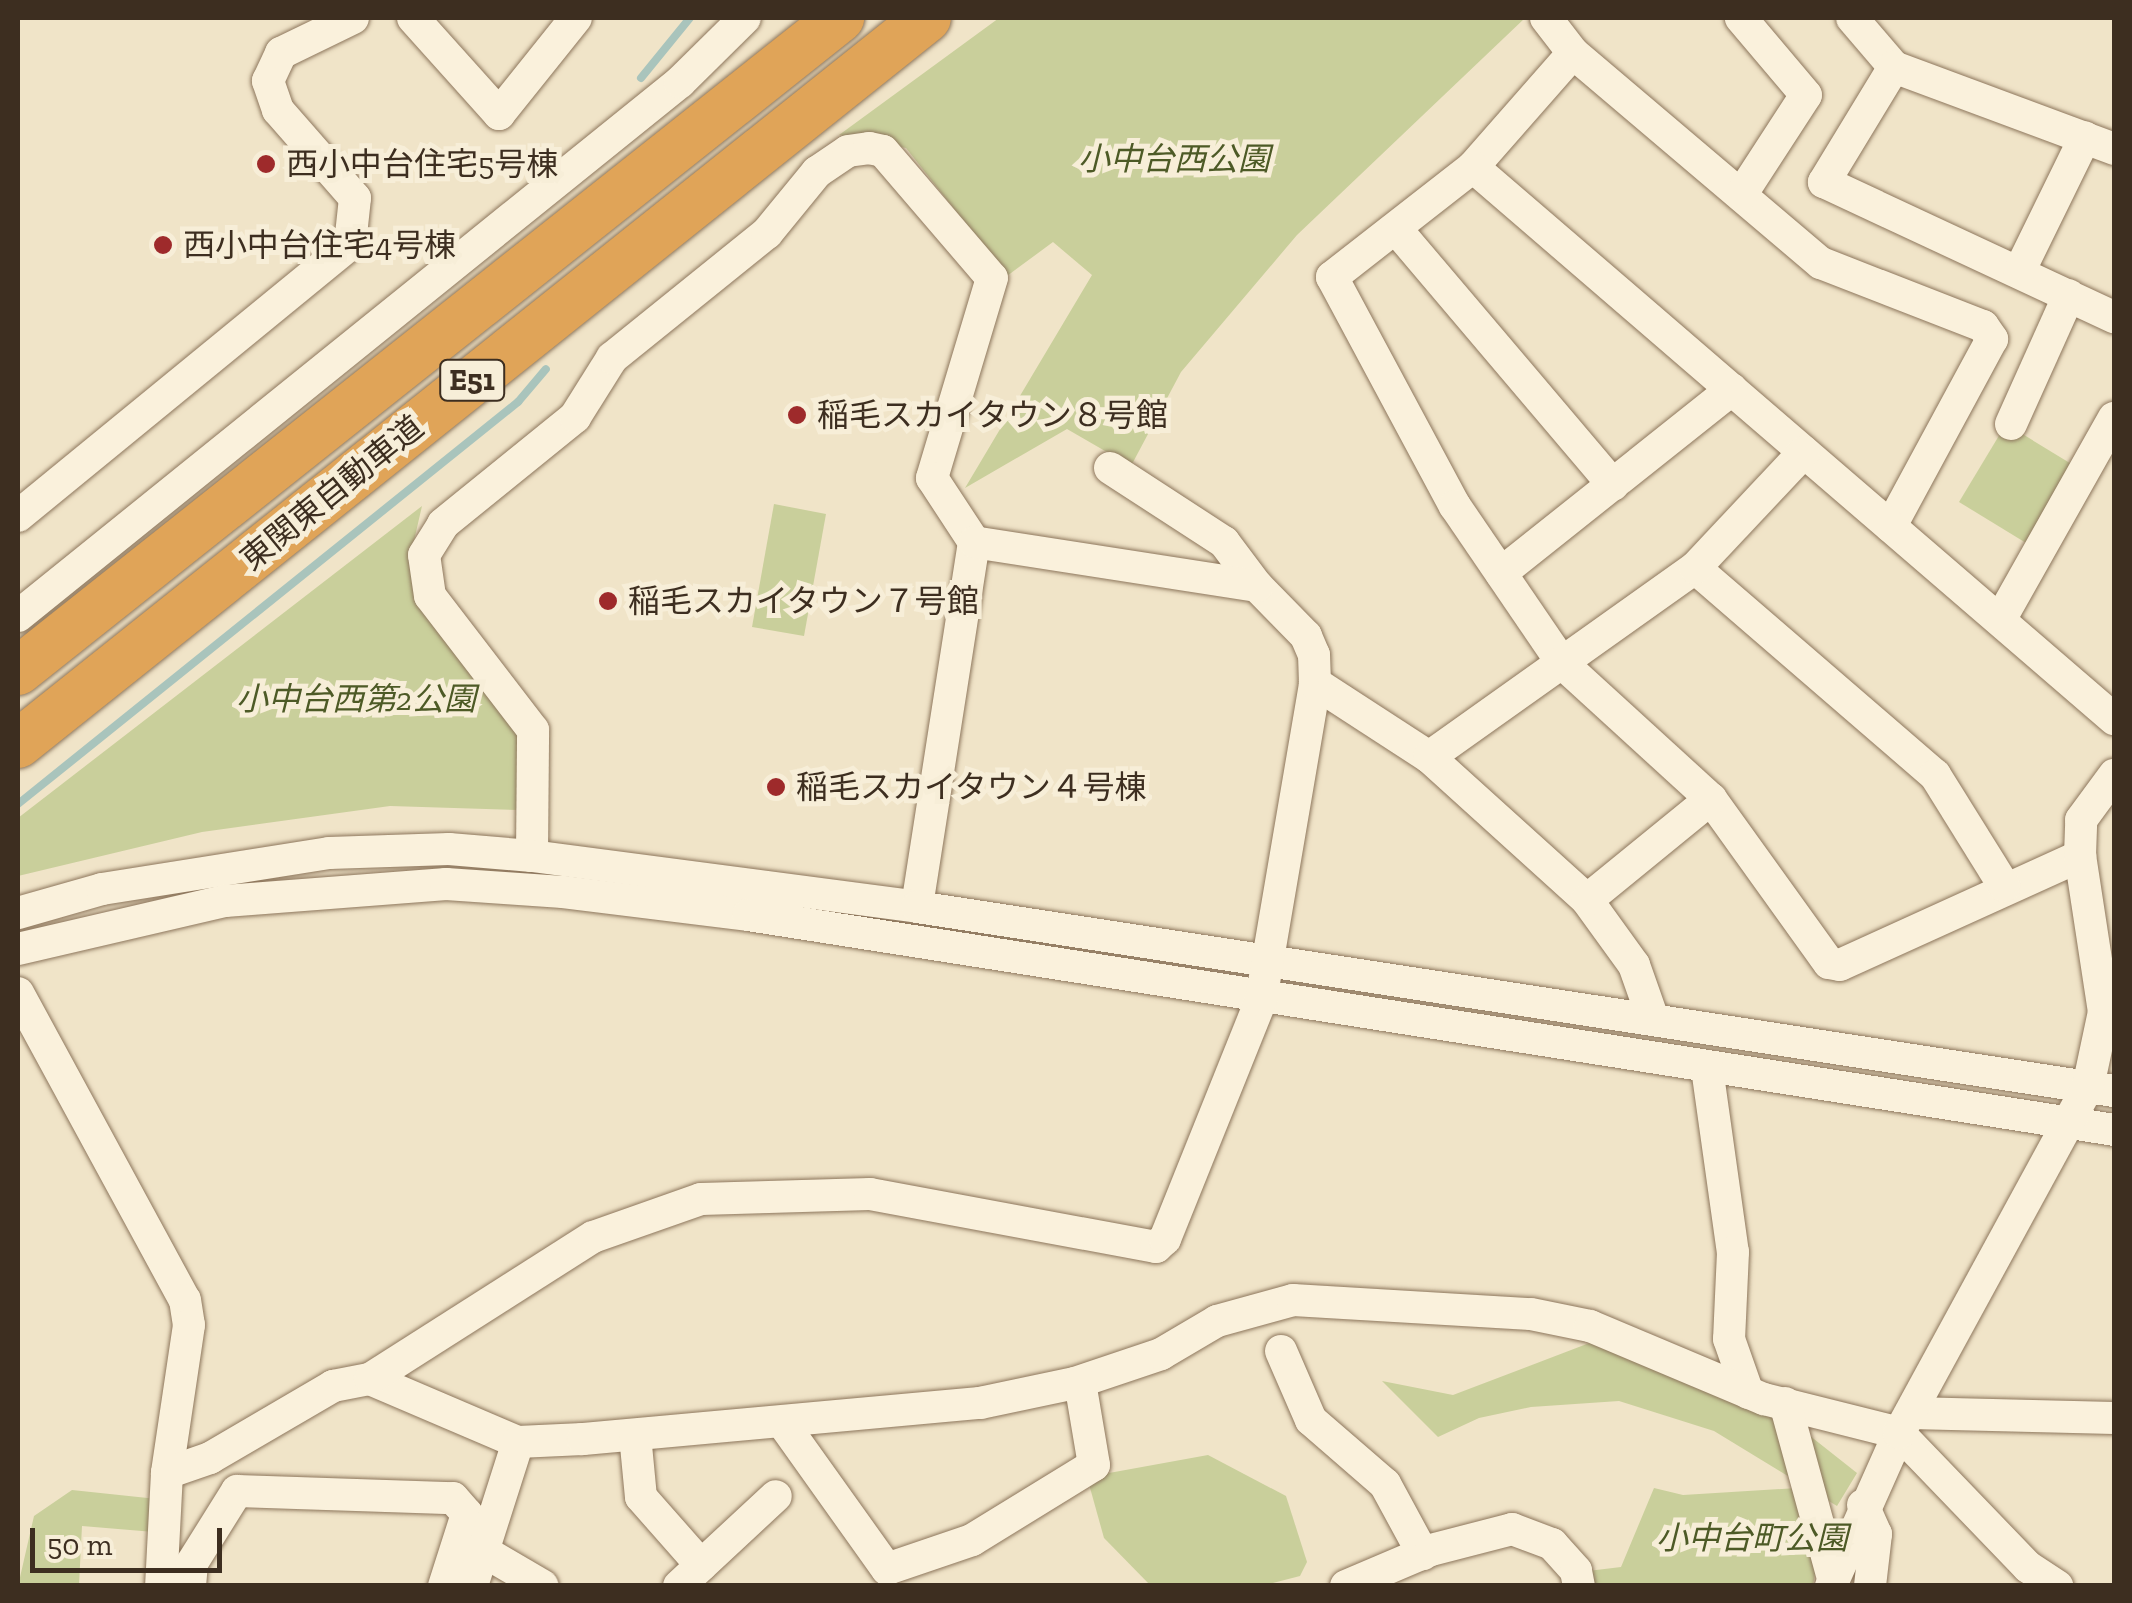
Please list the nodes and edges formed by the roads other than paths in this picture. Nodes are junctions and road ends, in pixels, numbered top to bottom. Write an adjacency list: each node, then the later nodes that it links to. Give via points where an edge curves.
1 (352, 18): 25 (street, via 281,53 268,81 278,110 354,198 350,244)
2 (413, 18): 3 (street, via 500,114)
3 (576, 18)
4 (745, 18): 31 (street, via 680,82)
5 (840, 18): 34 (highway, 東関東自動車道 / E51)
6 (928, 18): 37 (highway, 東関東自動車道 / E51)
7 (1546, 18): 10 (street)
8 (1741, 18): 14 (street, via 1806,95)
9 (1852, 18): 11 (street)
10 (1573, 53): 13 (street); 14 (street)
11 (1894, 67): 12 (street); 16 (street, via 1824,182)
12 (2100, 143): 16 (street)
13 (1473, 167): 15 (street); 19 (street)
14 (1740, 195): 26 (street, via 1821,263 1983,326 1992,339)
15 (1397, 230): 24 (street); 29 (street, via 1332,276 1454,506)
16 (2019, 272): 17 (street)
17 (2069, 295): 18 (street); 21 (street)
18 (2114, 317)
19 (1732, 390): 22 (street); 24 (street)
20 (2114, 418): 32 (street)
21 (2012, 424)
22 (1804, 452): 26 (street); 28 (street)
23 (1110, 468): 30 (street, via 1224,542)
24 (1612, 485): 29 (street)
25 (18, 516)
26 (1891, 526): 32 (street)
27 (974, 542): 30 (street); 41 (street, via 932,478 992,278 883,151 848,151 817,172 767,233 612,358 575,417 443,524 424,554 430,596 533,730); 45 (street)
28 (1696, 568): 33 (street); 43 (street, via 1935,775)
29 (1502, 573): 33 (street)
30 (1256, 586): 35 (street, via 1306,636)
31 (18, 616)
32 (2000, 620): 36 (street)
33 (1562, 662): 38 (street); 40 (street)
34 (18, 672)
35 (1315, 683): 38 (street); 48 (street)
36 (2114, 718)
37 (18, 744)
38 (1429, 757): 44 (street)
39 (2114, 775): 42 (street, via 2081,820)
40 (1711, 799): 43 (street, via 1830,963); 44 (street)
41 (532, 856): 45 (street); 46 (street, via 448,849 330,853 102,889)
42 (2080, 856): 43 (street); 53 (street, via 2104,1012)
43 (2004, 886)
44 (1586, 900): 51 (street, via 1634,964)
45 (917, 907): 48 (street)
46 (18, 913)
47 (18, 949): 50 (street, via 225,902 446,884 748,914)
48 (1268, 962): 50 (street); 51 (street)
49 (18, 993): 66 (street, via 185,1300 188,1326)
50 (1261, 1000): 52 (street); 57 (street, via 1165,1240 1156,1248 870,1194 701,1199 593,1237)
51 (1653, 1019): 53 (street)
52 (1707, 1068): 54 (street); 59 (street, via 1733,1252 1729,1339)
53 (2101, 1089): 54 (street)
54 (2068, 1123): 55 (street); 63 (street)
55 (2114, 1130)
56 (1281, 1351): 70 (street, via 1311,1420 1385,1484)
57 (370, 1380): 65 (street); 66 (street, via 333,1386 210,1458)
58 (1080, 1382): 59 (street, via 1161,1354 1256,1308 1328,1298 1532,1314 1590,1326); 62 (street, via 980,1404); 62 (street, via 1094,1465 972,1540 887,1569)
59 (1748, 1392): 60 (street)
60 (1784, 1403): 63 (street); 72 (street)
61 (2114, 1418): 63 (street)
62 (782, 1422): 64 (street)
63 (1905, 1423): 68 (street); 81 (street, via 2028,1567)
64 (635, 1435): 65 (street); 71 (street, via 641,1497)
65 (518, 1442): 69 (street)
66 (167, 1472): 73 (street)
67 (776, 1496): 71 (street)
68 (1862, 1505): 72 (street); 80 (street, via 1876,1534)
69 (483, 1550): 76 (street); 77 (street)
70 (1423, 1554): 78 (street); 79 (street, via 1496,1530 1530,1532 1552,1544 1576,1572)
71 (690, 1575)
72 (1832, 1582)
73 (161, 1586)
74 (190, 1586): 75 (street, via 192,1563 237,1491 453,1498 467,1514)
75 (444, 1586)
76 (472, 1586)
77 (543, 1586)
78 (1346, 1586)
79 (1578, 1586)
80 (1870, 1586)
81 (2058, 1586)

